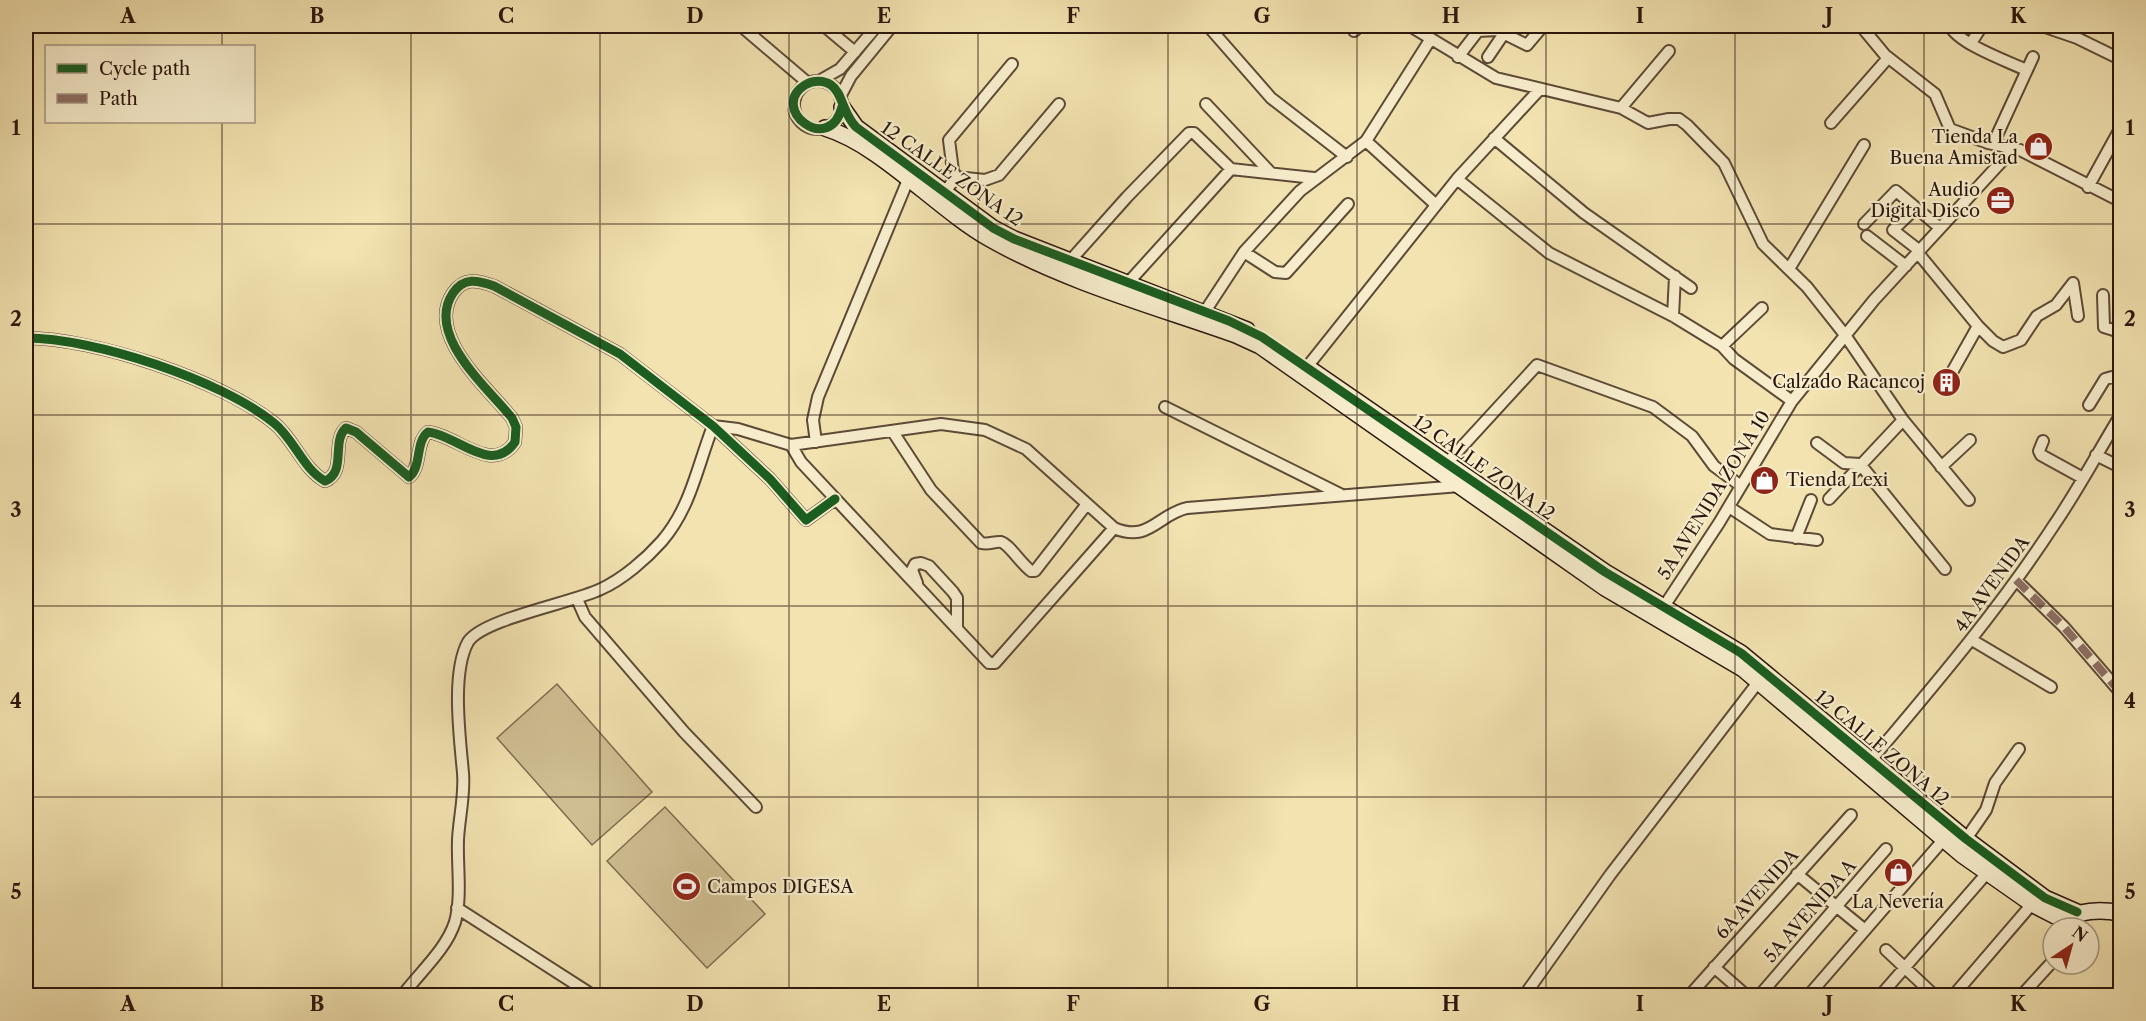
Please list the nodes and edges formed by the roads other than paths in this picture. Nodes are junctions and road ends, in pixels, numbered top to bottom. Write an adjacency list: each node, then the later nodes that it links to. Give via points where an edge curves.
1 (741, 26): 24 (street)
2 (824, 26): 16 (street)
3 (877, 26): 16 (street)
4 (892, 26): 26 (street, via 854,71)
5 (1208, 26): 38 (street, via 1271,98)
6 (1410, 26): 13 (street)
7 (1543, 26): 12 (street, via 1527,45)
8 (1861, 26): 20 (street)
9 (1950, 26): 14 (street)
10 (1982, 26): 14 (street)
11 (2042, 26): 21 (street)
12 (1507, 29): 17 (street, via 1478,31); 18 (street)
13 (1430, 40): 17 (street); 34 (street)
14 (1971, 43): 23 (street)
15 (1669, 51): 29 (street)
16 (855, 52): 24 (street, via 840,69)
17 (1458, 57): 25 (street, via 1496,78)
18 (1488, 57)
19 (2033, 57): 23 (street)
20 (1888, 58): 30 (street); 35 (street, via 1935,94 1950,129)
21 (2121, 59)
22 (1012, 64): 41 (street, via 949,140)
23 (2026, 70): 35 (street)
24 (814, 82): 26 (street, via 832,86); 31 (street, via 798,92 795,113 804,124)
25 (1540, 89): 29 (street); 33 (street)
26 (841, 102): 31 (street, via 836,120); 46 (street, 12 CALLE ZONA 12, via 856,127)
27 (1059, 104): 41 (street, via 999,175 985,180)
28 (1206, 104): 40 (street)
29 (1621, 108): 58 (street, via 1647,123 1679,119 1687,125 1724,163 1760,239)
30 (1831, 123)
31 (825, 128): 44 (street, 12 CALLE ZONA 12, via 851,139)
32 (2121, 129): 45 (street)
33 (1494, 138): 43 (street); 59 (street, via 1584,213)
34 (1366, 141): 38 (street); 49 (street)
35 (1993, 144): 37 (street)
36 (1864, 145): 58 (street)
37 (2014, 148): 45 (street); 52 (street, 5A AVENIDA ZONA 10)
38 (1347, 157): 42 (street)
39 (1231, 169): 40 (street); 56 (street, via 1194,133 1189,133); 60 (street)
40 (1270, 172): 42 (street)
41 (957, 177): 46 (street)
42 (1314, 178): 54 (street)
43 (1457, 179): 49 (street); 65 (street, via 1549,253)
44 (908, 180): 64 (street, 12 CALLE ZONA 12, via 989,239 1067,276); 84 (street, via 818,397 813,420)
45 (2088, 187): 47 (street)
46 (945, 192): 56 (street, 12 CALLE ZONA 12, via 993,228)
47 (2121, 201)
48 (1348, 204): 54 (street, via 1286,273 1275,272)
49 (1435, 204): 72 (street)
50 (1916, 208): 51 (street, via 1896,191); 52 (street); 55 (street, via 1893,230)
51 (1864, 224)
52 (1940, 228): 55 (street, 5A AVENIDA ZONA 10)
53 (1867, 236): 57 (street)
54 (1245, 252): 64 (street)
55 (1919, 252): 57 (street, 5A AVENIDA ZONA 10); 67 (street)
56 (1069, 262): 60 (street, 12 CALLE ZONA 12)
57 (1906, 266): 69 (street, 5A AVENIDA ZONA 10)
58 (1789, 269): 69 (street)
59 (1675, 276): 61 (street); 65 (street)
60 (1127, 284): 64 (street, 12 CALLE ZONA 12)
61 (1691, 288)
62 (2103, 295): 68 (street, via 2104,327)
63 (1762, 308): 71 (street)
64 (1201, 316): 72 (street, 12 CALLE ZONA 12, via 1262,337); 93 (street, 12 CALLE ZONA 12, via 1260,346)
65 (1673, 316): 71 (street)
66 (2078, 316): 67 (street, via 2073,284 2056,306 2037,316 2014,345 1998,345)
67 (1978, 326): 73 (street)
68 (2121, 332)
69 (1845, 335): 75 (street, 5A AVENIDA ZONA 10); 79 (street)
70 (26, 338): 80 (street, via 128,355 221,392 274,423 326,481 335,470 340,437 346,428 409,477 428,432 488,456 500,456 515,442 512,418 446,332 445,309 451,296 466,281 476,280 620,354)
71 (1722, 346): 75 (street)
72 (1308, 367): 88 (street, 12 CALLE ZONA 12)
73 (1951, 374)
74 (2121, 381): 76 (street, via 2108,376)
75 (1792, 401): 94 (street, 5A AVENIDA ZONA 10)
76 (2089, 405)
77 (1165, 407): 95 (street)
78 (2121, 416): 87 (street, 4A AVENIDA)
79 (1903, 420): 89 (street); 90 (street)
80 (713, 426): 86 (street, via 738,429); 96 (street, via 770,479 806,520); 108 (street, via 691,495 669,532 615,581)
81 (893, 432): 84 (street); 100 (street, via 955,424 995,434 1026,449); 100 (street, via 931,490 981,543 1006,544 1031,571 1035,571)
82 (1970, 440): 90 (street)
83 (2043, 441): 92 (street, via 2041,455)
84 (816, 442): 86 (street)
85 (1818, 443): 89 (street, via 1844,463)
86 (791, 445): 96 (street)
87 (2096, 455): 91 (street); 92 (street, 4A AVENIDA)
88 (1447, 463): 93 (street, 12 CALLE ZONA 12); 94 (street, via 1536,365 1653,407 1692,436 1714,466)
89 (1860, 464): 97 (street); 105 (street)
90 (1941, 466): 99 (street)
91 (2121, 467)
92 (2081, 477): 106 (street, 4A AVENIDA, via 2055,524)
93 (1463, 482): 95 (street); 109 (street, 12 CALLE ZONA 12, via 1605,588)
94 (1741, 486): 101 (street, 5A AVENIDA ZONA 10)
95 (1340, 494): 102 (street, via 1187,508 1170,514 1149,530 1138,533)
96 (835, 499): 107 (street)
97 (1829, 499)
98 (1811, 500): 103 (street)
99 (1969, 500)
100 (1088, 504): 102 (street)
101 (1729, 507): 103 (street, via 1770,534); 109 (street, 5A AVENIDA ZONA 10)
102 (1114, 528): 110 (street, via 995,663 989,663)
103 (1796, 538): 104 (street)
104 (1817, 540)
105 (1945, 568)
106 (2016, 580): 111 (street, 4A AVENIDA); 114 (street)
107 (920, 588): 110 (street); 110 (street, via 912,570 921,562 957,598)
108 (577, 599): 118 (street, via 585,617); 127 (street, via 491,625 477,632 466,647 458,718 464,787)
109 (1659, 613): 112 (street, 12 CALLE ZONA 12); 115 (street, 12 CALLE ZONA 12, via 1741,653)
110 (957, 627)
111 (1972, 640): 113 (street); 117 (street, 4A AVENIDA)
112 (1758, 681): 115 (street, 12 CALLE ZONA 12); 138 (street, via 1610,875)
113 (2051, 687)
114 (2121, 692)
115 (1813, 719): 117 (street, 12 CALLE ZONA 12); 120 (street, 12 CALLE ZONA 12)
116 (2019, 749): 121 (street, via 1995,783 1986,810)
117 (1872, 759): 121 (street, 12 CALLE ZONA 12)
118 (756, 807)
119 (1851, 815): 124 (street, 6A AVENIDA)
120 (1944, 839): 123 (street, 12 CALLE ZONA 12); 131 (street)
121 (1966, 839): 128 (street, 12 CALLE ZONA 12, via 2045,898)
122 (1886, 849): 126 (street, 5A AVENIDA A)
123 (1988, 873): 125 (street, 12 CALLE ZONA 12); 134 (street)
124 (1797, 874): 126 (street); 133 (street, 6A AVENIDA)
125 (2032, 904): 128 (street, 12 CALLE ZONA 12, via 2063,920); 145 (street)
126 (1836, 906): 131 (street); 141 (street, 5A AVENIDA A)
127 (457, 908): 136 (street, via 445,941); 137 (street)
128 (2077, 912): 129 (street); 130 (street)
129 (2121, 913)
130 (2074, 916)
131 (1865, 930): 142 (street)
132 (1886, 950): 134 (street)
133 (1713, 967): 139 (street, 6A AVENIDA); 140 (street)
134 (1905, 967): 143 (street); 144 (street)
135 (2041, 974): 146 (street)
136 (402, 996)
137 (594, 996)
138 (1524, 996)
139 (1689, 996)
140 (1747, 996)
141 (1759, 996)
142 (1808, 996)
143 (1880, 996)
144 (1935, 996)
145 (1953, 996)
146 (2021, 996)

